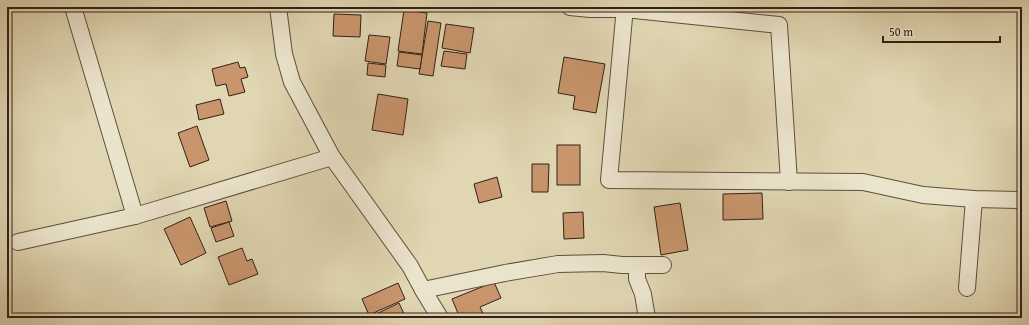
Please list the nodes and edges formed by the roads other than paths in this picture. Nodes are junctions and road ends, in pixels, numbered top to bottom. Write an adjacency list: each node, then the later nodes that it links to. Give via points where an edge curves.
1 (73, 7): 9 (street)
2 (278, 7): 5 (street, via 284,54 292,82)
3 (570, 7): 4 (street)
4 (625, 8): 6 (street, via 779,25); 6 (street, via 609,180)
5 (332, 156): 9 (street); 14 (street, via 410,266)
6 (789, 182): 7 (street, via 863,182 923,195)
7 (974, 199): 8 (street); 13 (street)
8 (1022, 200)
9 (135, 216): 10 (street)
10 (18, 242)
11 (637, 265): 12 (street); 14 (street, via 558,264); 16 (street)
12 (663, 265)
13 (967, 288)
14 (423, 290): 15 (street)
15 (440, 318)
16 (647, 318)

